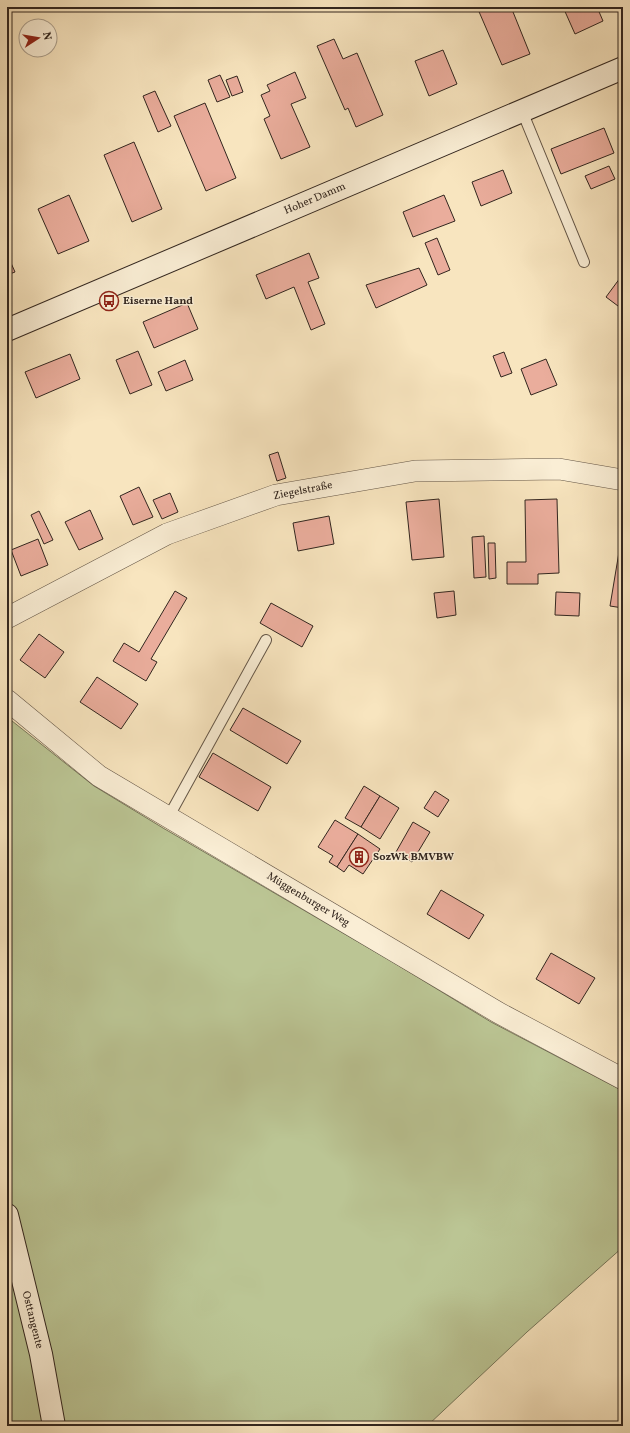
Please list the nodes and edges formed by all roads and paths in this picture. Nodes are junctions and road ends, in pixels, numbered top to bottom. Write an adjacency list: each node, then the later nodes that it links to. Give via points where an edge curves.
1 (623, 68): 2 (main road, Hoher Damm)
2 (522, 111): 3 (lane); 4 (main road, Hoher Damm)
3 (584, 262)
4 (7, 330)
5 (623, 480): 6 (street, Ziegelstraße, via 559,469 415,471 276,495 167,534)
6 (7, 618)
7 (266, 640): 9 (lane)
8 (7, 700): 9 (street, Müggenburger Weg, via 99,776)
9 (168, 818): 10 (street, Müggenburger Weg, via 499,1013)
10 (623, 1080)
11 (7, 1215): 14 (main road, Osttangente, via 41,1354)
12 (7, 1412): 13 (path)
13 (8, 1426)
14 (54, 1426)

